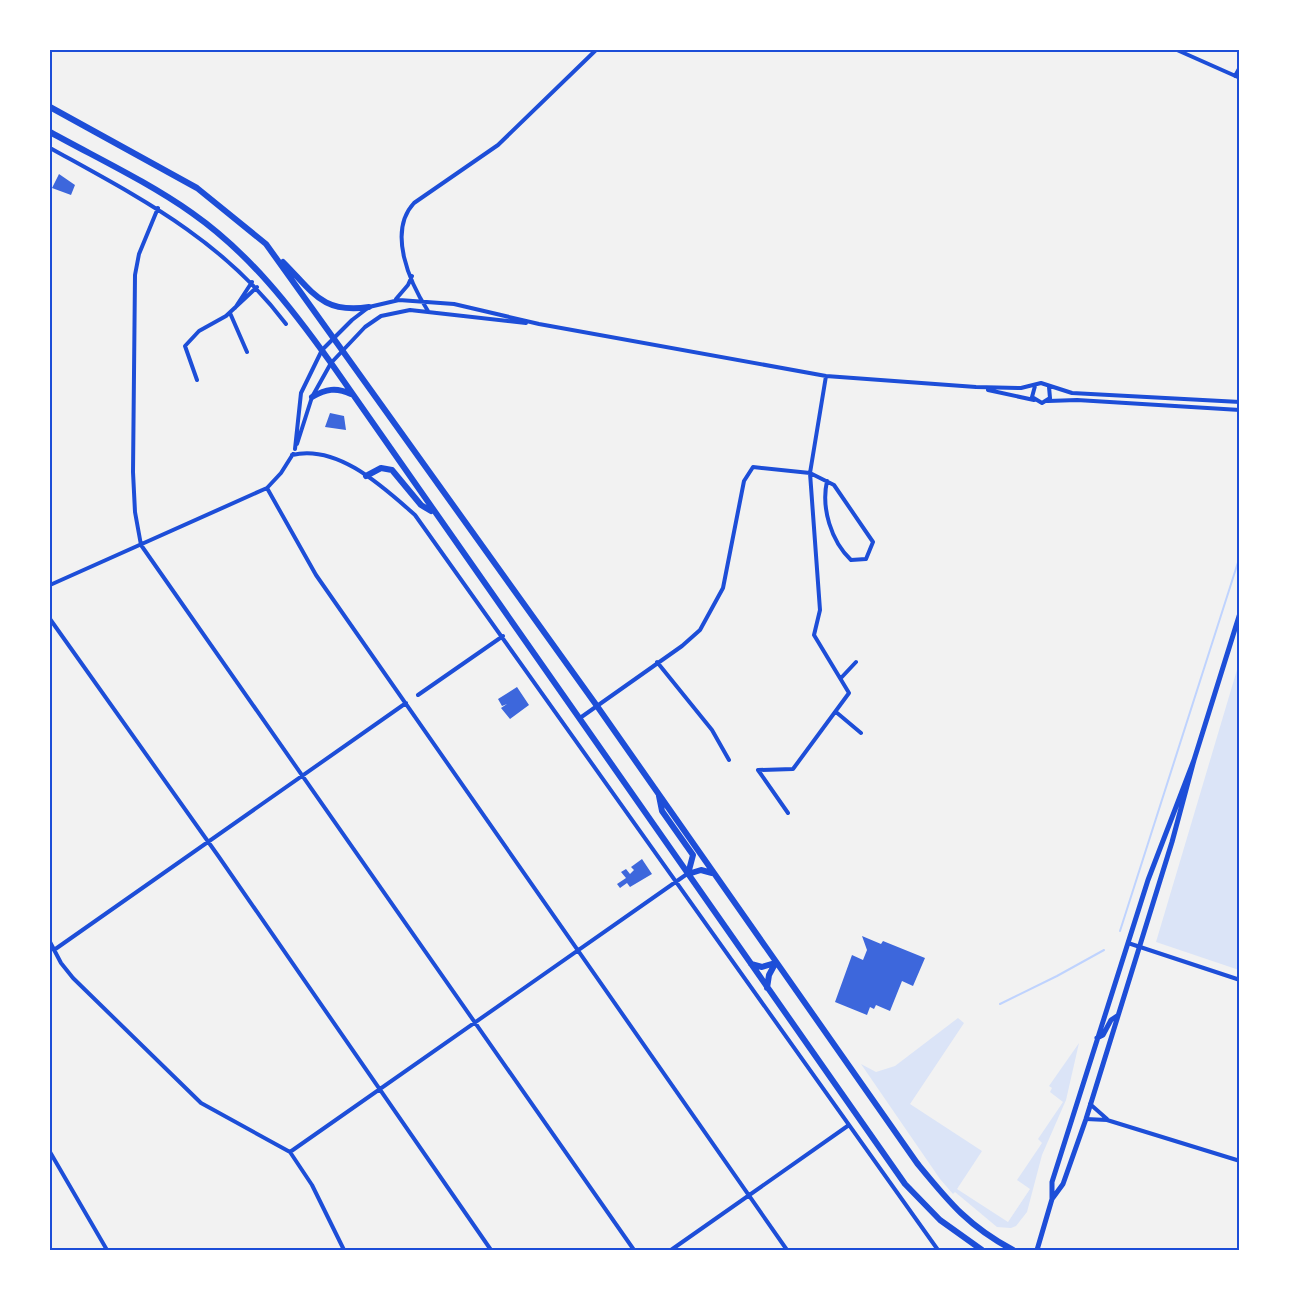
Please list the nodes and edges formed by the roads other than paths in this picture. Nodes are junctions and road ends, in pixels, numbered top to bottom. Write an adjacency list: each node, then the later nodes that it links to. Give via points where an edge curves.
1 (597, 50): 10 (street, via 498,145 411,206 400,234)
2 (1177, 50): 4 (street)
3 (1239, 67): 4 (street)
4 (1237, 77)
5 (50, 107): 9 (main road, via 210,197)
6 (50, 132): 24 (main road, via 165,196 212,228 264,276)
7 (50, 150): 8 (street)
8 (158, 208): 11 (street, via 208,242); 45 (street, via 135,274 133,472)
9 (266, 244): 15 (main road, via 323,302 344,310); 22 (main road)
10 (412, 275): 13 (street); 14 (street)
11 (252, 282): 12 (street); 16 (street)
12 (257, 288): 16 (street); 20 (street)
13 (396, 300): 14 (street); 15 (street)
14 (421, 300): 17 (street); 18 (street); 21 (street, via 477,308)
15 (369, 307): 22 (street)
16 (234, 308): 19 (street)
17 (410, 310): 18 (street); 23 (street, via 381,316)
18 (428, 311): 21 (street)
19 (230, 313): 25 (street); 28 (street, via 199,331 185,346)
20 (286, 324)
21 (539, 324): 27 (street)
22 (334, 337): 23 (main road); 24 (street)
23 (343, 349): 26 (street); 55 (main road)
24 (322, 350): 26 (main road); 38 (street, via 302,393)
25 (247, 352)
26 (331, 363): 32 (main road); 33 (street)
27 (826, 376): 30 (street); 40 (street)
28 (197, 380)
29 (1035, 385): 30 (street); 31 (street); 34 (street)
30 (976, 387): 34 (street)
31 (1049, 387): 35 (street, via 1052,393); 36 (street, via 1086,394)
32 (352, 395): 33 (main road, via 337,389); 44 (main road)
33 (312, 397): 38 (street)
34 (1034, 399): 35 (street)
35 (1048, 401): 37 (street)
36 (1239, 402)
37 (1239, 410)
38 (295, 449): 39 (street)
39 (292, 455): 41 (street, via 310,452 337,460); 43 (street)
40 (810, 473): 42 (street); 50 (street, via 760,466 749,472 720,598 694,636); 52 (street, via 820,615 814,635)
41 (366, 476): 44 (main road, via 381,468 392,470 421,505); 49 (street, via 415,515)
42 (827, 481): 42 (street, via 830,527 851,560 866,559 873,542 840,490)
43 (267, 488): 45 (street); 54 (street, via 316,575)
44 (434, 513): 57 (main road)
45 (141, 545): 46 (street); 61 (street)
46 (50, 585)
47 (1239, 612): 60 (main road)
48 (50, 619): 64 (street)
49 (503, 636): 53 (street); 67 (street)
50 (657, 662): 55 (street); 59 (street, via 712,730)
51 (856, 662): 52 (street)
52 (841, 678): 56 (street, via 849,693)
53 (418, 695)
54 (406, 703): 61 (street); 72 (street)
55 (597, 706): 57 (street); 62 (main road)
56 (836, 712): 58 (street); 63 (street, via 794,769 758,770)
57 (580, 718): 66 (main road)
58 (861, 733)
59 (729, 760)
60 (1194, 760): 69 (main road); 70 (main road)
61 (300, 776): 64 (street); 78 (street)
62 (658, 794): 65 (main road); 66 (main road, via 662,811 693,855)
63 (788, 813)
64 (208, 842): 71 (street); 80 (street)
65 (712, 873): 66 (main road, via 701,870); 73 (main road)
66 (687, 874): 67 (street); 74 (main road)
67 (677, 880): 72 (street); 84 (street)
68 (50, 942): 71 (street)
69 (1128, 943): 70 (street); 79 (main road)
70 (1139, 947): 75 (street); 77 (main road)
71 (54, 950): 86 (street, via 73,978 201,1103)
72 (578, 950): 78 (street); 88 (street)
73 (776, 962): 74 (main road, via 762,967); 76 (main road); 100 (main road, via 953,1209)
74 (750, 964): 76 (main road)
75 (1239, 980)
76 (767, 988): 90 (main road, via 905,1184)
77 (1117, 1016): 79 (main road); 81 (main road)
78 (474, 1023): 80 (street); 94 (street)
79 (1097, 1038): 89 (main road, via 1052,1182)
80 (379, 1090): 86 (street); 93 (street)
81 (1090, 1104): 82 (main road); 83 (street)
82 (1086, 1119): 83 (street); 89 (main road, via 1063,1184)
83 (1107, 1120): 87 (street)
84 (849, 1125): 88 (street); 97 (street)
85 (50, 1152): 91 (street)
86 (290, 1152): 92 (street, via 312,1185)
87 (1239, 1161)
88 (749, 1196): 95 (street); 96 (street)
89 (1053, 1200): 101 (main road)
90 (959, 1237): 98 (main road); 99 (main road)
91 (107, 1251)
92 (344, 1251)
93 (491, 1251)
94 (634, 1251)
95 (671, 1251)
96 (787, 1251)
97 (938, 1251)
98 (973, 1251)
99 (982, 1251)
100 (1013, 1251)
101 (1037, 1251)

